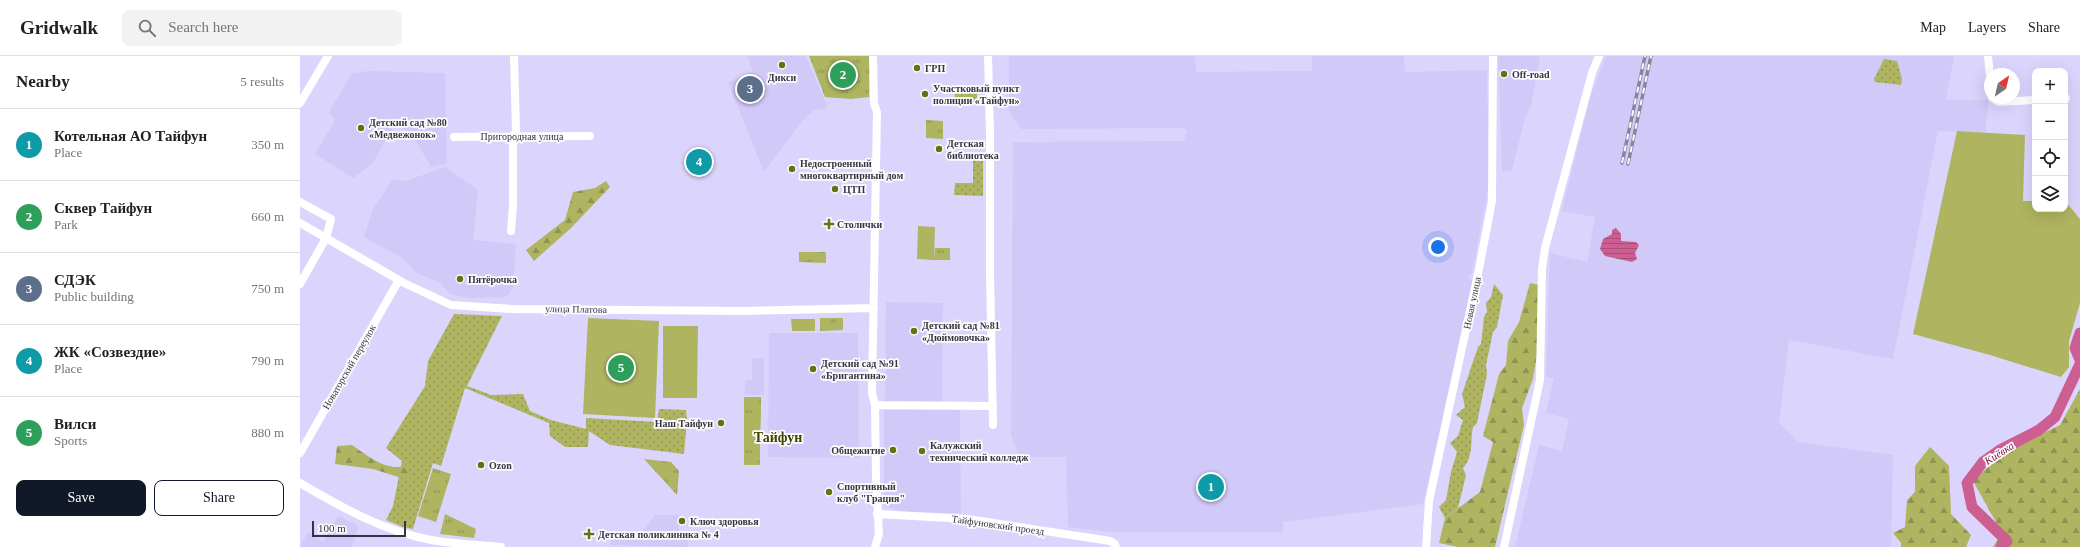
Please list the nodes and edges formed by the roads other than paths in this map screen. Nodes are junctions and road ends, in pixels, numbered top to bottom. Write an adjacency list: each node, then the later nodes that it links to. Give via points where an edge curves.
1 (328, 56): 11 (street)
2 (514, 56): 12 (street, via 516,132)
3 (873, 56): 21 (street, via 874,103 877,112)
4 (988, 56): 23 (street)
5 (1493, 56): 32 (street, Новая улица, via 1492,201 1480,269 1429,501)
6 (1599, 56): 33 (street, via 1592,72 1546,248 1542,269 1540,380)
7 (1988, 56): 8 (street)
8 (1989, 68)
9 (2032, 100): 10 (street)
10 (2020, 101)
11 (300, 104)
12 (513, 136): 13 (street, Пригородная улица); 14 (street, Пригородная улица); 17 (street)
13 (590, 136)
14 (454, 137)
15 (300, 202): 18 (street, via 331,219)
16 (300, 223): 18 (street, улица Платова)
17 (511, 231)
18 (326, 238): 19 (street, улица Платова); 20 (street)
19 (399, 280): 21 (street, улица Платова, via 447,304 463,306 744,311); 25 (street, Новаторский переулок)
20 (300, 284)
21 (874, 308): 22 (street, via 872,393)
22 (875, 405): 23 (street); 27 (street)
23 (993, 406): 24 (street)
24 (993, 425)
25 (300, 453)
26 (300, 483): 28 (street, via 350,512)
27 (877, 514): 30 (street, via 879,534); 31 (street, Тайфуновский проезд, via 968,519 1110,542)
28 (431, 544): 29 (street)
29 (501, 547)
30 (875, 547)
31 (1116, 547)
32 (1426, 547)
33 (1504, 547)

